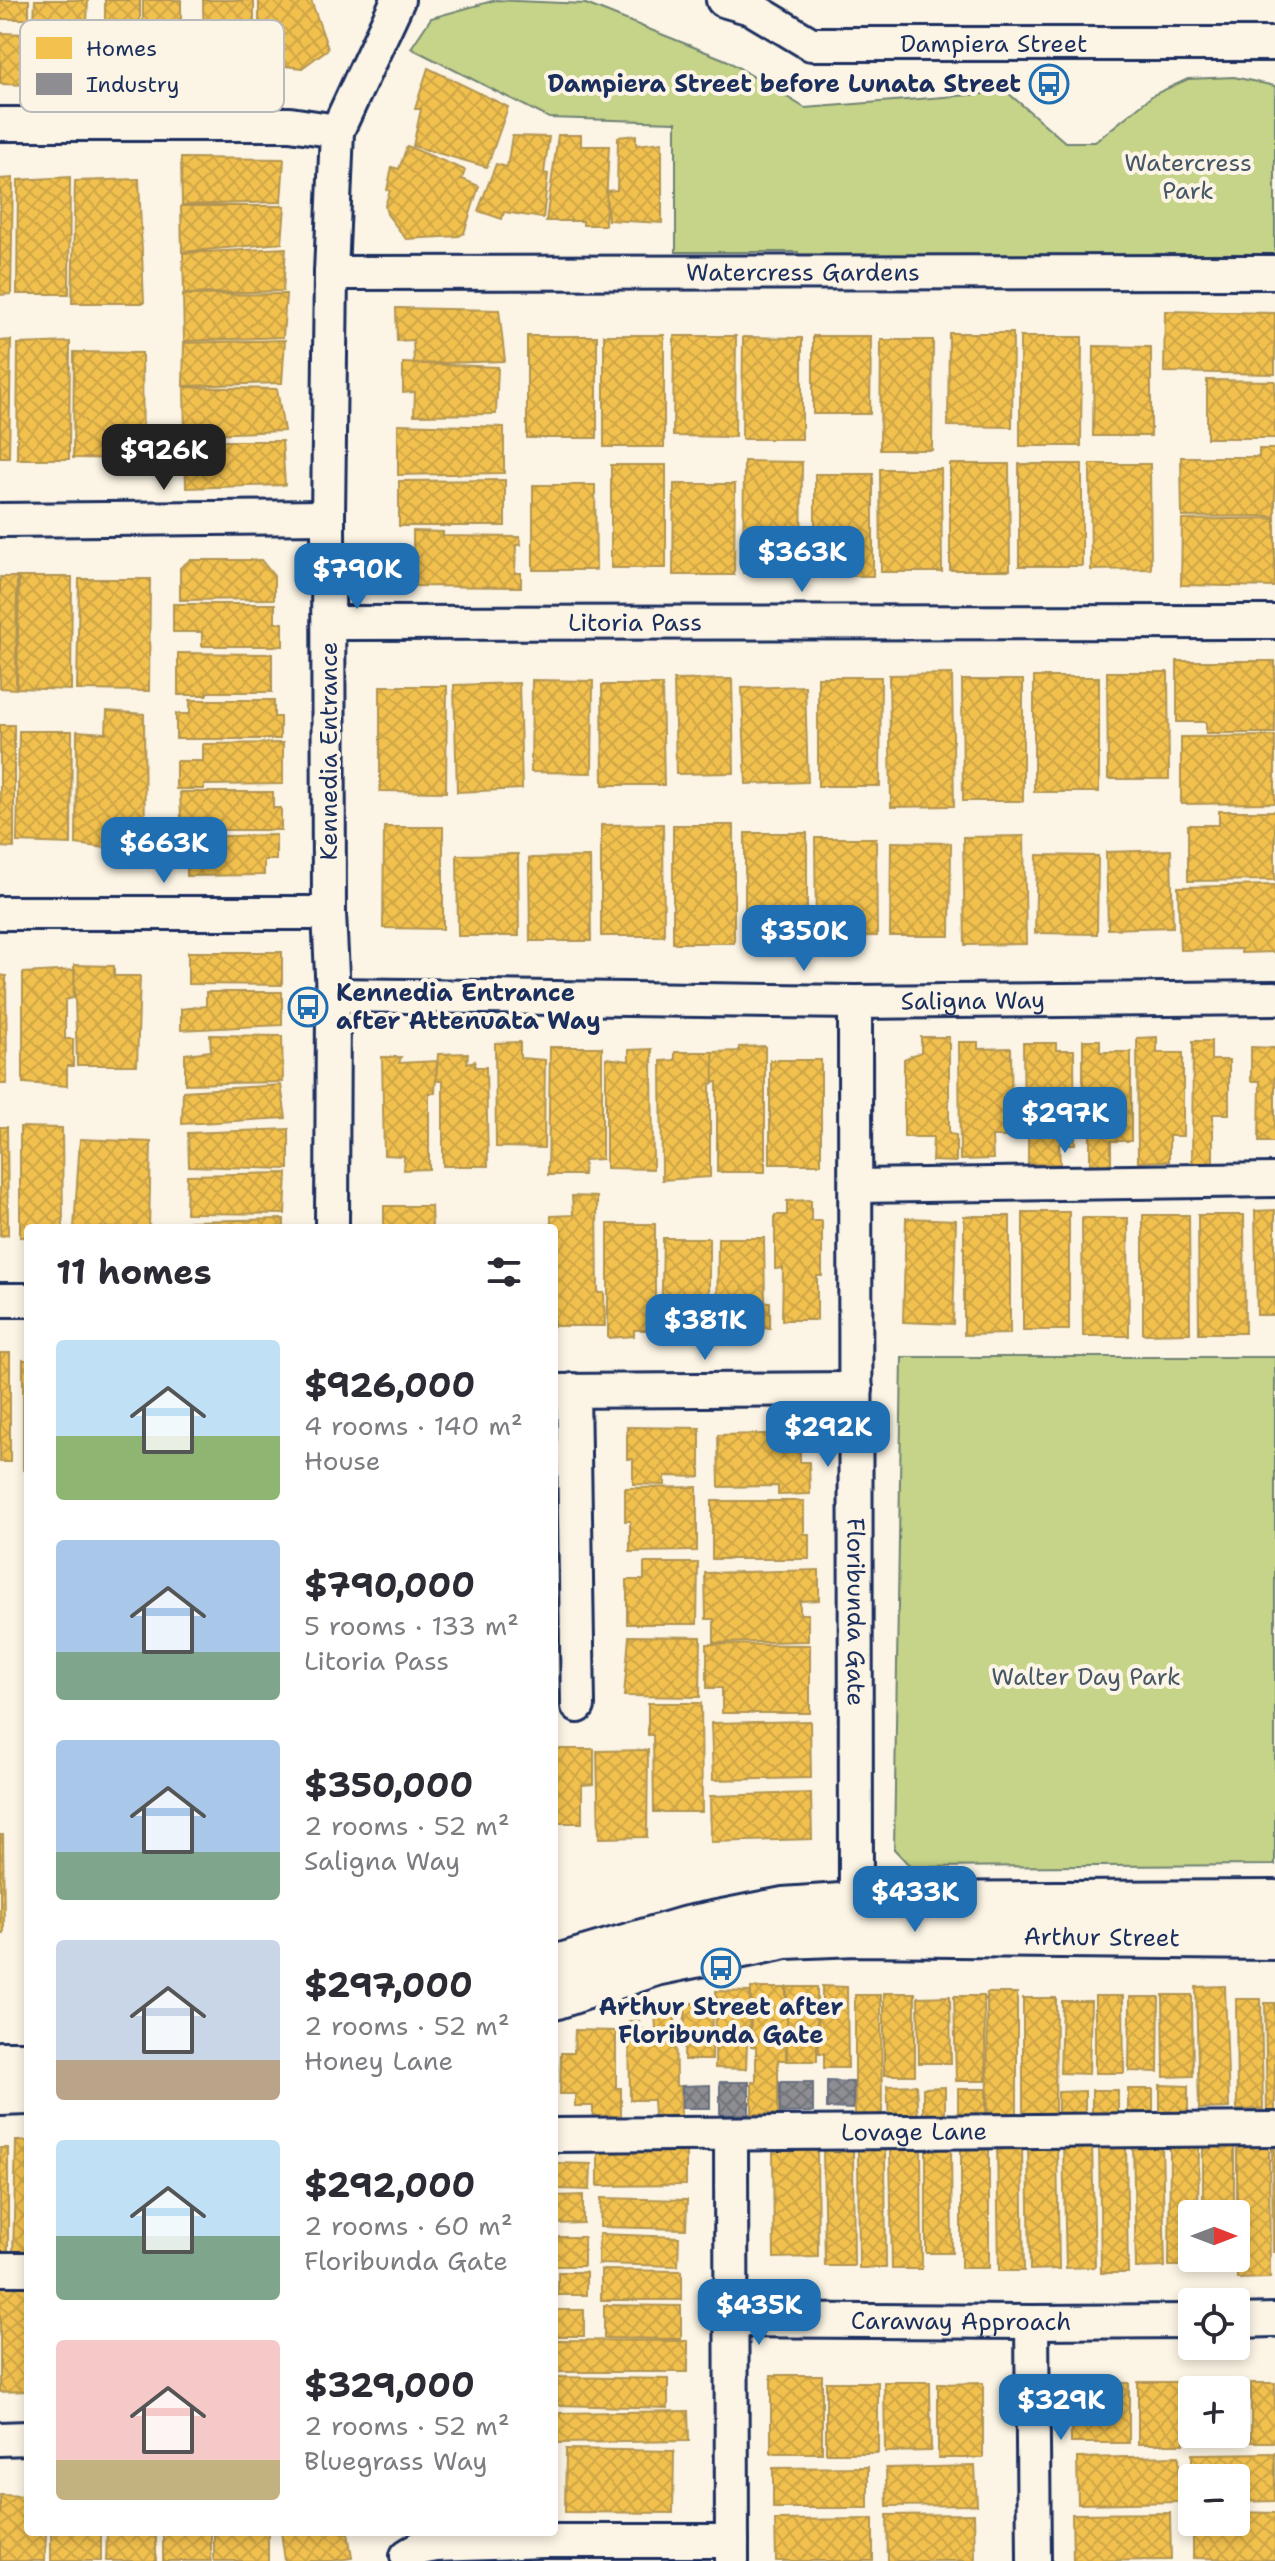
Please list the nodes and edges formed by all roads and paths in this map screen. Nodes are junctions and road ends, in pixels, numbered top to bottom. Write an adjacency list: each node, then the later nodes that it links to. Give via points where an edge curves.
1 (398, 0): 5 (street, Kennedia Entrance)
2 (742, 3): 3 (street, Dampiera Street, via 811,44)
3 (1275, 44)
4 (0, 124): 5 (street, via 290,124)
5 (337, 131): 7 (street, Kennedia Entrance)
6 (1275, 272): 7 (street, Watercress Gardens)
7 (331, 273): 8 (street, Kennedia Entrance)
8 (328, 517): 9 (street); 11 (street, Kennedia Entrance)
9 (0, 520)
10 (1275, 622): 11 (street, Litoria Pass)
11 (329, 623): 13 (street, Kennedia Entrance)
12 (0, 913): 13 (street)
13 (329, 913): 14 (street, Kennedia Entrance)
14 (333, 995): 16 (street, Saligna Way); 19 (street, Kennedia Entrance)
15 (1275, 998): 16 (street, Saligna Way)
16 (855, 1002): 18 (street, Floribunda Gate)
17 (1275, 1180): 18 (street)
18 (856, 1186): 22 (street, Floribunda Gate)
19 (332, 1224)
20 (0, 1300): 21 (street)
21 (24, 1300)
22 (856, 1389): 23 (street); 26 (street, Floribunda Gate)
23 (564, 1390): 24 (street)
24 (578, 1706)
25 (1275, 1901): 26 (street, Arthur Street)
26 (856, 1919): 27 (street, Arthur Street); 28 (street, Arthur Street, via 783,1908 687,1927); 29 (street, Arthur Street, via 656,1965)
27 (1275, 1939)
28 (558, 1965)
29 (558, 1998)
30 (0, 2062): 31 (street)
31 (24, 2062)
32 (24, 2094): 33 (street)
33 (0, 2095)
34 (1275, 2129): 35 (street, Lovage Lane)
35 (731, 2134): 36 (street, Lovage Lane); 39 (street)
36 (558, 2135)
37 (0, 2269): 38 (street)
38 (24, 2269)
39 (731, 2320): 43 (street, Caraway Approach); 48 (street)
40 (1275, 2320): 42 (street)
41 (1178, 2321): 43 (street, Caraway Approach)
42 (1250, 2321)
43 (1032, 2322): 49 (street)
44 (24, 2438): 45 (street)
45 (0, 2439)
46 (544, 2536): 47 (street); 48 (street)
47 (405, 2550)
48 (732, 2551)
49 (1034, 2561)

